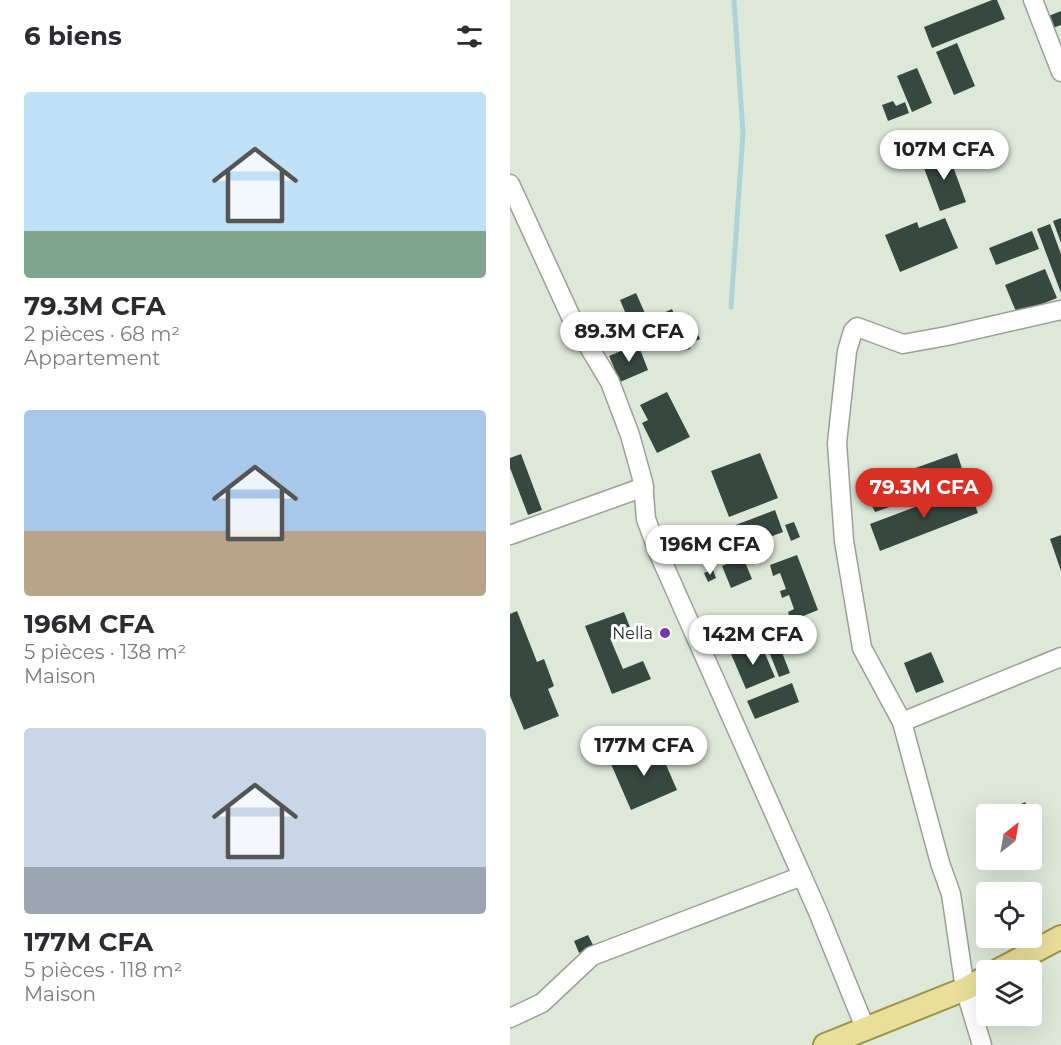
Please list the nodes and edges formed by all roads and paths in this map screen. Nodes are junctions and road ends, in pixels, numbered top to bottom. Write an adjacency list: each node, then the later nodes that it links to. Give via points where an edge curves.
1 (1033, 0): 2 (street)
2 (1061, 72)
3 (510, 184): 5 (street, via 571,317 610,382)
4 (1061, 310): 8 (street, via 903,344 862,328 853,331 847,351 837,442 844,541 862,648)
5 (644, 487): 6 (street); 9 (street, via 646,519 659,554)
6 (510, 535)
7 (1061, 657): 8 (street)
8 (902, 722): 13 (street, via 951,894)
9 (802, 876): 14 (street, via 592,956 542,1003); 15 (street)
10 (1061, 937): 11 (main road)
11 (1018, 960)
12 (976, 983): 13 (main road)
13 (965, 989): 15 (main road); 17 (street)
14 (510, 1018)
15 (866, 1030): 16 (main road)
16 (825, 1045)
17 (982, 1045)

